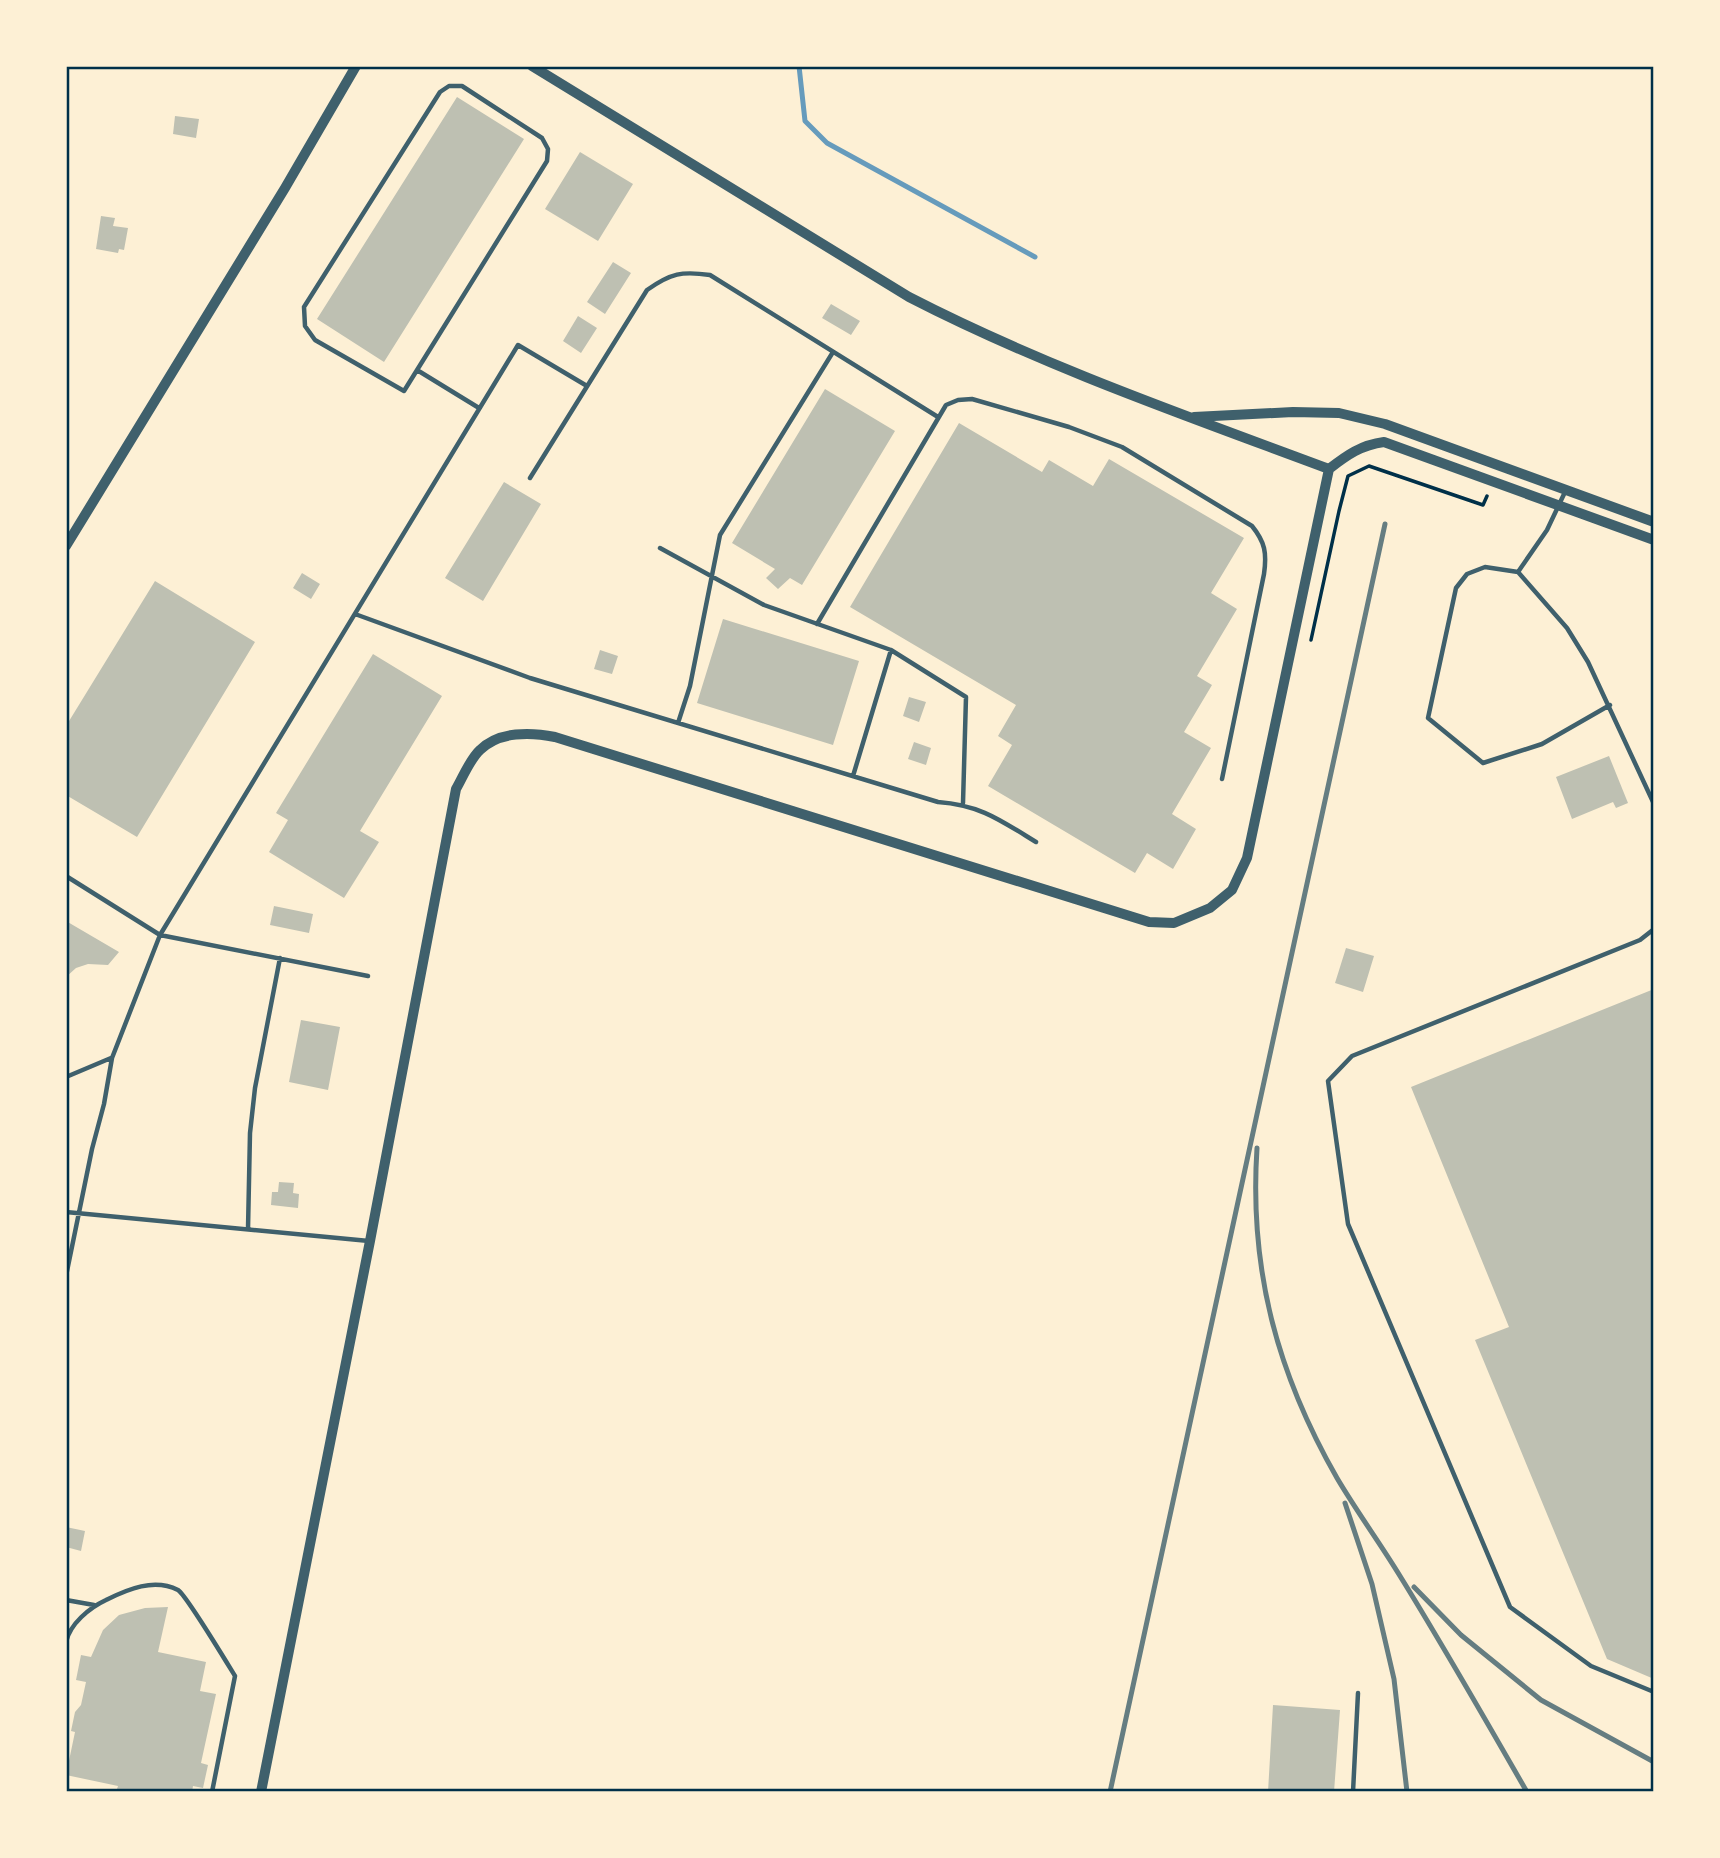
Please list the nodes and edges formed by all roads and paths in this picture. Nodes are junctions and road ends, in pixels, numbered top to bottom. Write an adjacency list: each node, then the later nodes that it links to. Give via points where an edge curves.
1 (356, 66): 16 (street)
2 (532, 66): 8 (street, via 909,296 999,341)
3 (833, 352): 5 (lane, via 710,275 686,271 665,277 648,290); 7 (lane); 19 (lane, via 720,535)
4 (417, 370): 4 (lane, via 404,391 314,340 304,326 304,307 440,92 462,86 542,138 548,149 547,161); 6 (lane)
5 (587, 386): 6 (lane, via 517,345); 10 (lane)
6 (479, 408): 20 (lane)
7 (938, 416): 21 (lane); 27 (lane, via 946,405 972,399 1122,447 1252,526 1263,540 1267,556)
8 (1191, 418): 9 (street); 11 (street, via 1339,413 1385,424)
9 (1329, 469): 13 (street, via 1352,451 1384,442); 41 (street, via 1247,859 1233,890 1210,908 1174,923 1149,922 555,737 522,734 500,738 479,750 456,789)
10 (530, 478)
11 (1566, 490): 13 (lane); 14 (street)
12 (1487, 496): 22 (path, via 1483,505 1369,466 1348,476)
13 (1560, 505): 15 (street); 18 (lane)
14 (1654, 522)
15 (1654, 540)
16 (66, 546)
17 (660, 548): 19 (lane)
18 (1518, 572): 24 (lane, via 1567,628); 24 (lane, via 1485,567 1467,574 1456,588 1428,718 1483,763 1542,744)
19 (712, 576): 21 (lane, via 764,605); 25 (lane)
20 (355, 614): 25 (lane, via 530,678); 33 (lane)
21 (817, 624): 23 (lane)
22 (1311, 640)
23 (891, 650): 26 (lane); 28 (lane, via 966,697)
24 (1610, 705): 29 (lane)
25 (678, 723): 26 (lane)
26 (853, 776): 28 (lane, via 938,802)
27 (1222, 779)
28 (963, 803): 30 (lane)
29 (1654, 804)
30 (1036, 842)
31 (66, 876): 33 (lane)
32 (1654, 929): 46 (lane, via 1640,940 1352,1056 1328,1081 1348,1224 1510,1607 1591,1666)
33 (160, 935): 34 (lane); 36 (lane)
34 (280, 958): 35 (lane); 40 (lane, via 255,1088)
35 (368, 976)
36 (112, 1058): 37 (lane); 39 (lane)
37 (66, 1077)
38 (66, 1212): 39 (lane)
39 (78, 1213): 40 (lane); 42 (lane)
40 (248, 1229): 41 (lane)
41 (370, 1241): 49 (street)
42 (66, 1276)
43 (66, 1600): 44 (lane)
44 (94, 1605): 45 (lane, via 68,1632); 48 (lane, via 131,1588 160,1585 181,1591 235,1676)
45 (66, 1642)
46 (1654, 1692)
47 (1358, 1693): 50 (lane)
48 (212, 1791)
49 (261, 1791)
50 (1353, 1791)

